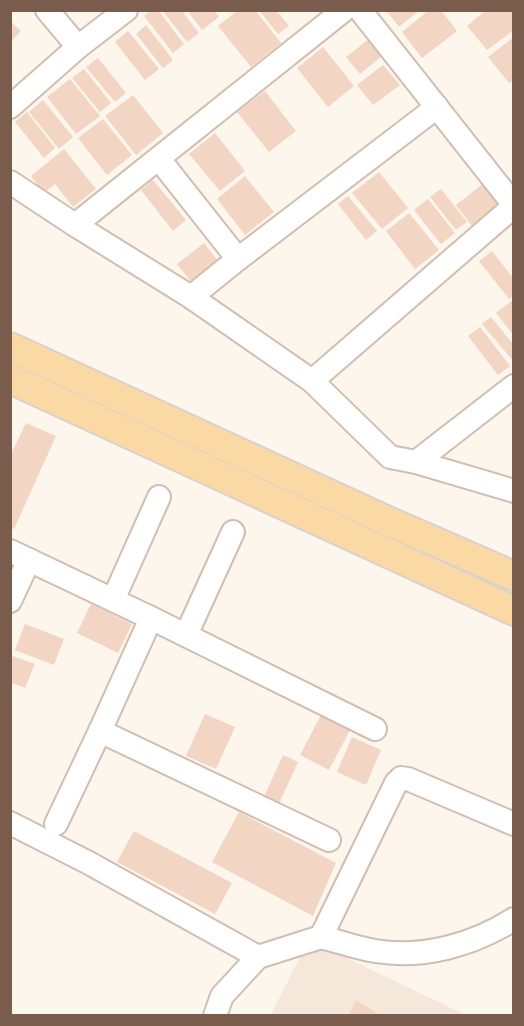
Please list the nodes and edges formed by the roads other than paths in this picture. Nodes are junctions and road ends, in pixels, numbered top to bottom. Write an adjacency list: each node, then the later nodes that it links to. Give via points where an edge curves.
1 (47, 10): 5 (street)
2 (126, 10): 5 (street)
3 (344, 10): 8 (street)
4 (360, 10): 7 (street)
5 (78, 47): 6 (street)
6 (10, 107)
7 (437, 107): 10 (street); 12 (street)
8 (159, 159): 11 (street); 12 (street)
9 (10, 182): 11 (street)
10 (513, 206): 16 (street)
11 (75, 225): 13 (street)
12 (238, 259): 13 (street)
13 (191, 297): 16 (street)
14 (10, 347): 23 (main road)
15 (10, 379): 26 (main road)
16 (312, 381): 18 (street, via 390,457)
17 (513, 386): 18 (street)
18 (416, 462): 19 (street)
19 (513, 491)
20 (159, 497): 24 (street)
21 (233, 532): 28 (street)
22 (20, 556): 24 (street); 25 (street)
23 (513, 576)
24 (113, 600): 27 (street)
25 (10, 601)
26 (513, 611)
27 (151, 618): 28 (street); 30 (street)
28 (186, 635): 29 (street)
29 (375, 729)
30 (100, 731): 32 (street); 34 (street)
31 (10, 824): 37 (street)
32 (56, 824)
33 (513, 824): 36 (street, via 401,778)
34 (329, 840)
35 (513, 919): 36 (street, via 469,942 415,953 375,952)
36 (321, 937): 37 (street)
37 (258, 957): 38 (street, via 222,996)
38 (214, 1016)

